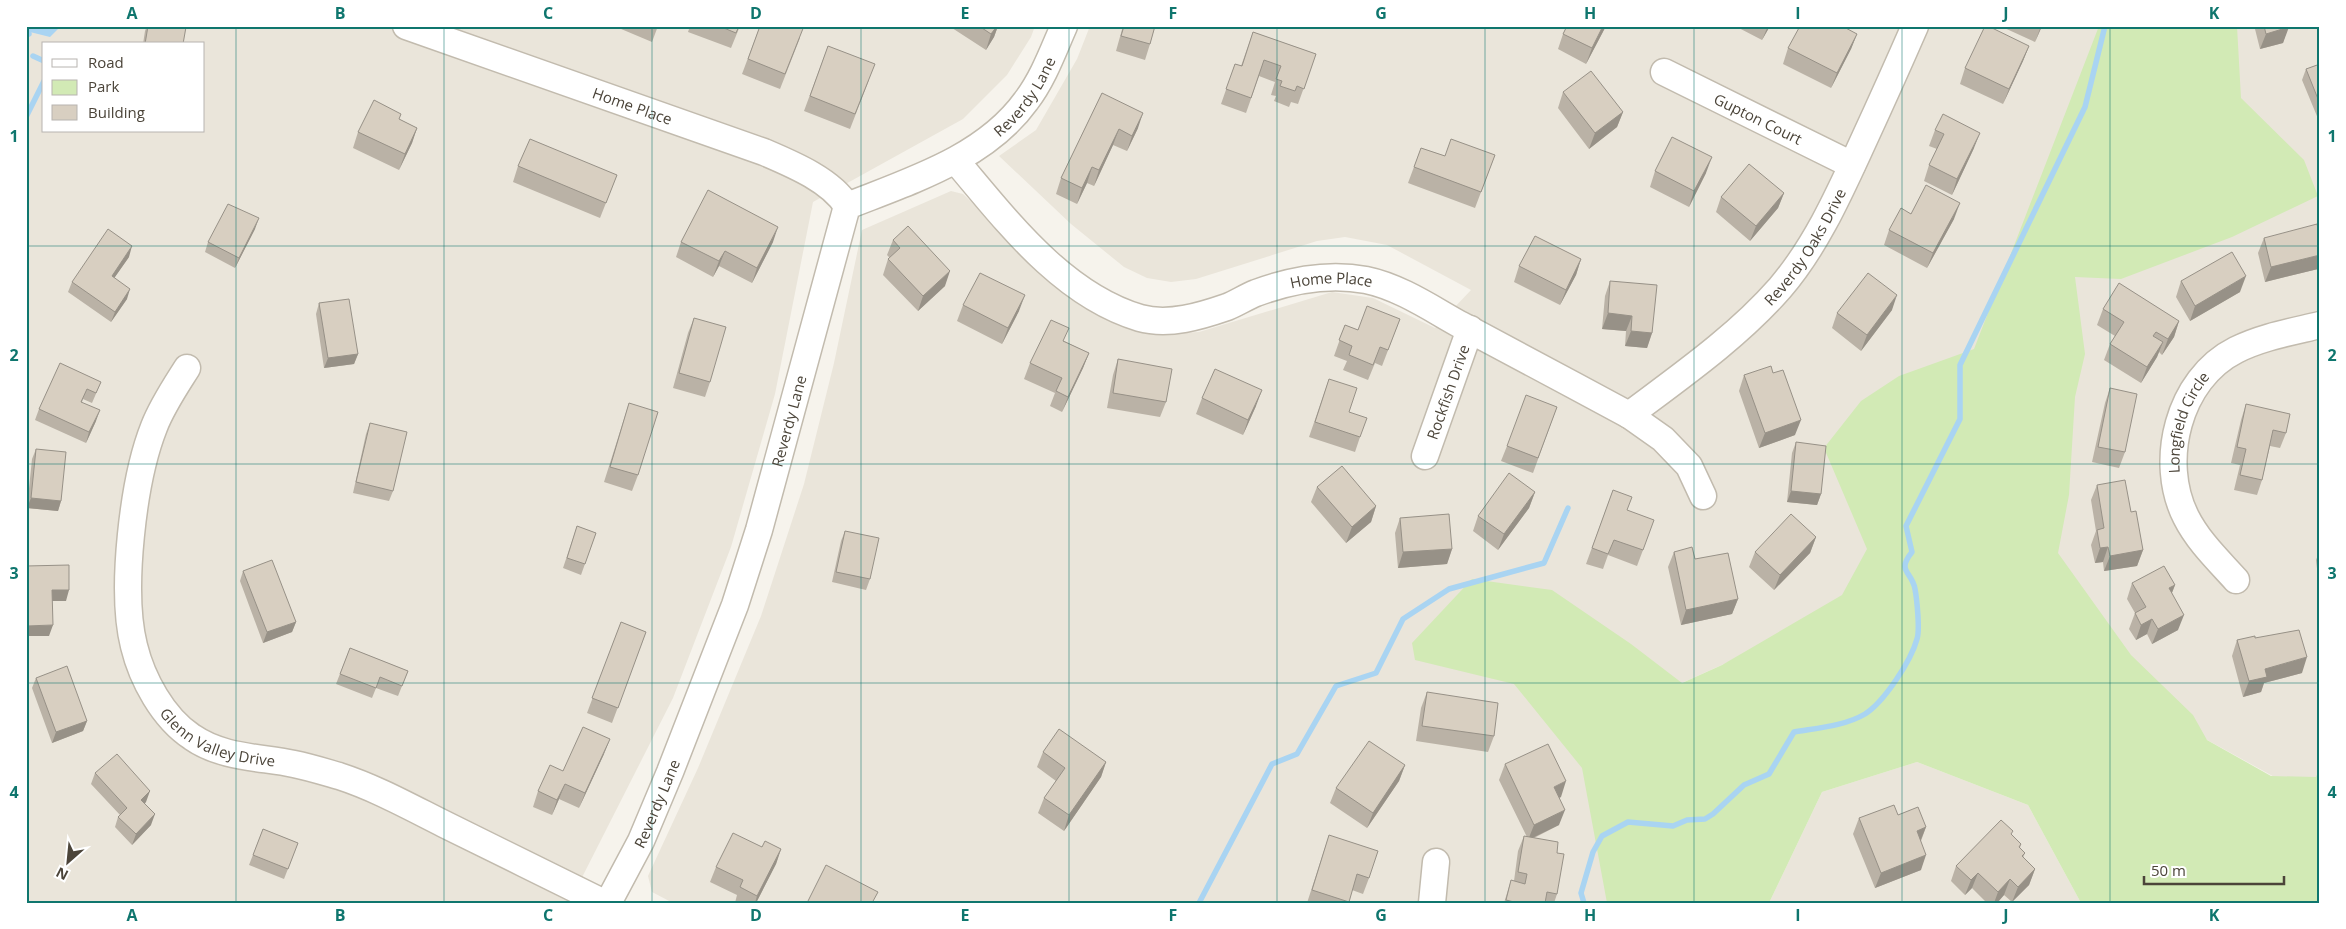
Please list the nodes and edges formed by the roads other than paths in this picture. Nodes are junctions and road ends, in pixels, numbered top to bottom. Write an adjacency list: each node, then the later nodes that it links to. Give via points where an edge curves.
1 (406, 26): 7 (street, Home Place, via 764,152 814,176)
2 (1064, 26): 5 (street, Reverdy Lane, via 1047,66 1026,101 1002,128)
3 (1915, 26): 6 (street, Reverdy Oaks Drive)
4 (1664, 72): 6 (street, Gupton Court)
5 (956, 161): 7 (street, Reverdy Lane); 9 (street, Home Place, via 1022,238 1059,271 1094,297 1140,318 1178,320 1222,309 1281,284 1340,277 1383,286)
6 (1852, 165): 11 (street, Reverdy Oaks Drive, via 1805,255 1763,306 1691,368)
7 (847, 206): 16 (street, Reverdy Lane, via 759,530 735,605 641,840)
8 (2320, 325): 14 (street, Longfield Circle, via 2252,342 2234,351 2207,372 2178,422 2174,477 2180,503 2195,534)
9 (1470, 329): 11 (street, Home Place); 12 (street, Rockfish Drive)
10 (186, 368): 16 (street, Glenn Valley Drive, via 153,429 136,500 130,552 128,600 134,646 156,698 166,712 206,746 229,754 295,764 340,776)
11 (1629, 415): 13 (street, Home Place, via 1663,439 1689,466)
12 (1425, 456)
13 (1703, 496)
14 (2236, 580)
15 (1436, 862): 17 (street)
16 (606, 903)
17 (1432, 903)

